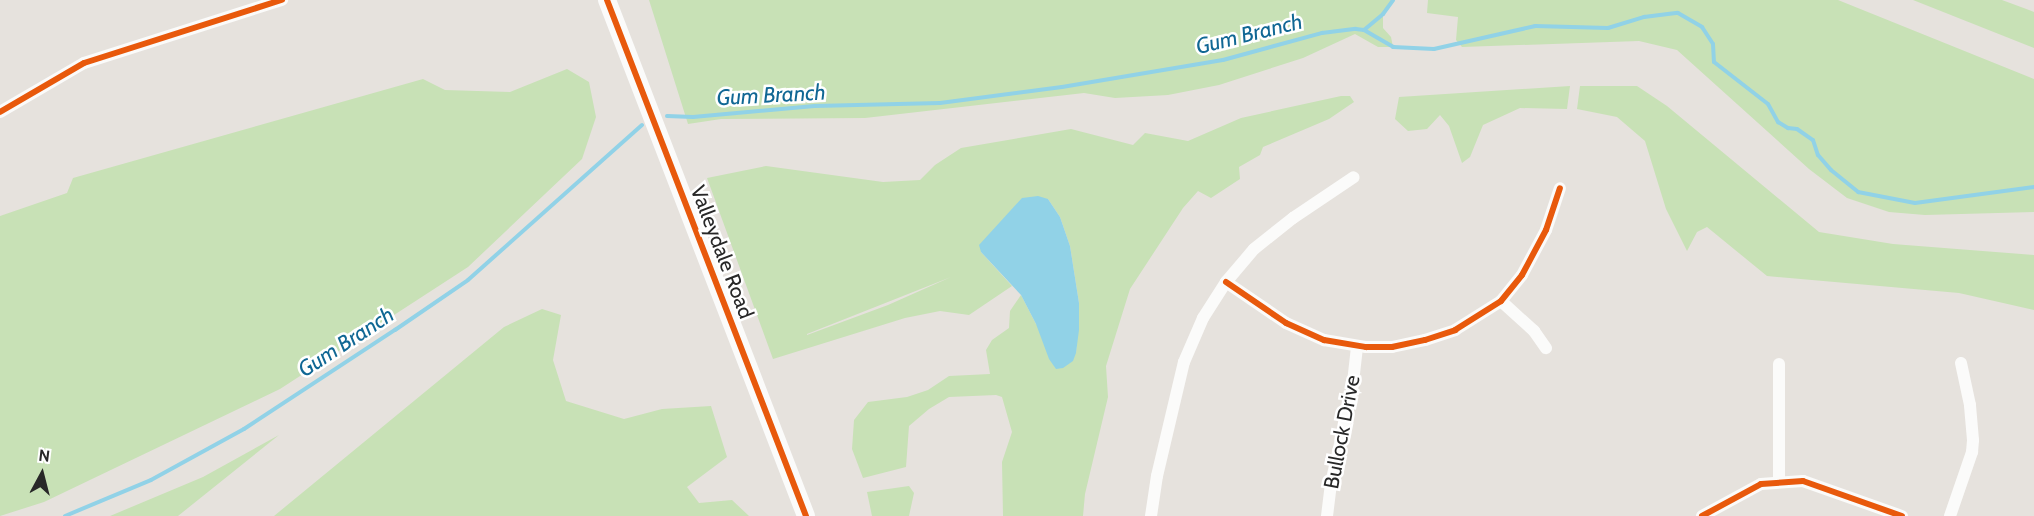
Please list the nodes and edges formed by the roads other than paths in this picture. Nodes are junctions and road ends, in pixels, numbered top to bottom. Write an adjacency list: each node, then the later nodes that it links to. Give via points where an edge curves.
1 (282, 0): 3 (street, via 84,63)
2 (607, 0): 13 (street, Valleydale Road)
3 (0, 112)
4 (1354, 177): 6 (street, via 1254,249)
5 (1560, 188): 7 (street, via 1522,275)
6 (1226, 282): 8 (street, via 1286,323 1324,340); 14 (street, via 1203,318 1184,362)
7 (1501, 301): 8 (street, via 1455,330 1425,340 1392,347); 9 (street, via 1534,331)
8 (1357, 347): 15 (street, Bullock Drive)
9 (1546, 348)
10 (1961, 363): 18 (street, via 1973,440)
11 (1779, 364): 12 (street)
12 (1779, 481): 16 (street, via 1761,484); 17 (street, via 1803,481)
13 (806, 516)
14 (1150, 516)
15 (1327, 516)
16 (1702, 516)
17 (1902, 516)
18 (1950, 516)

